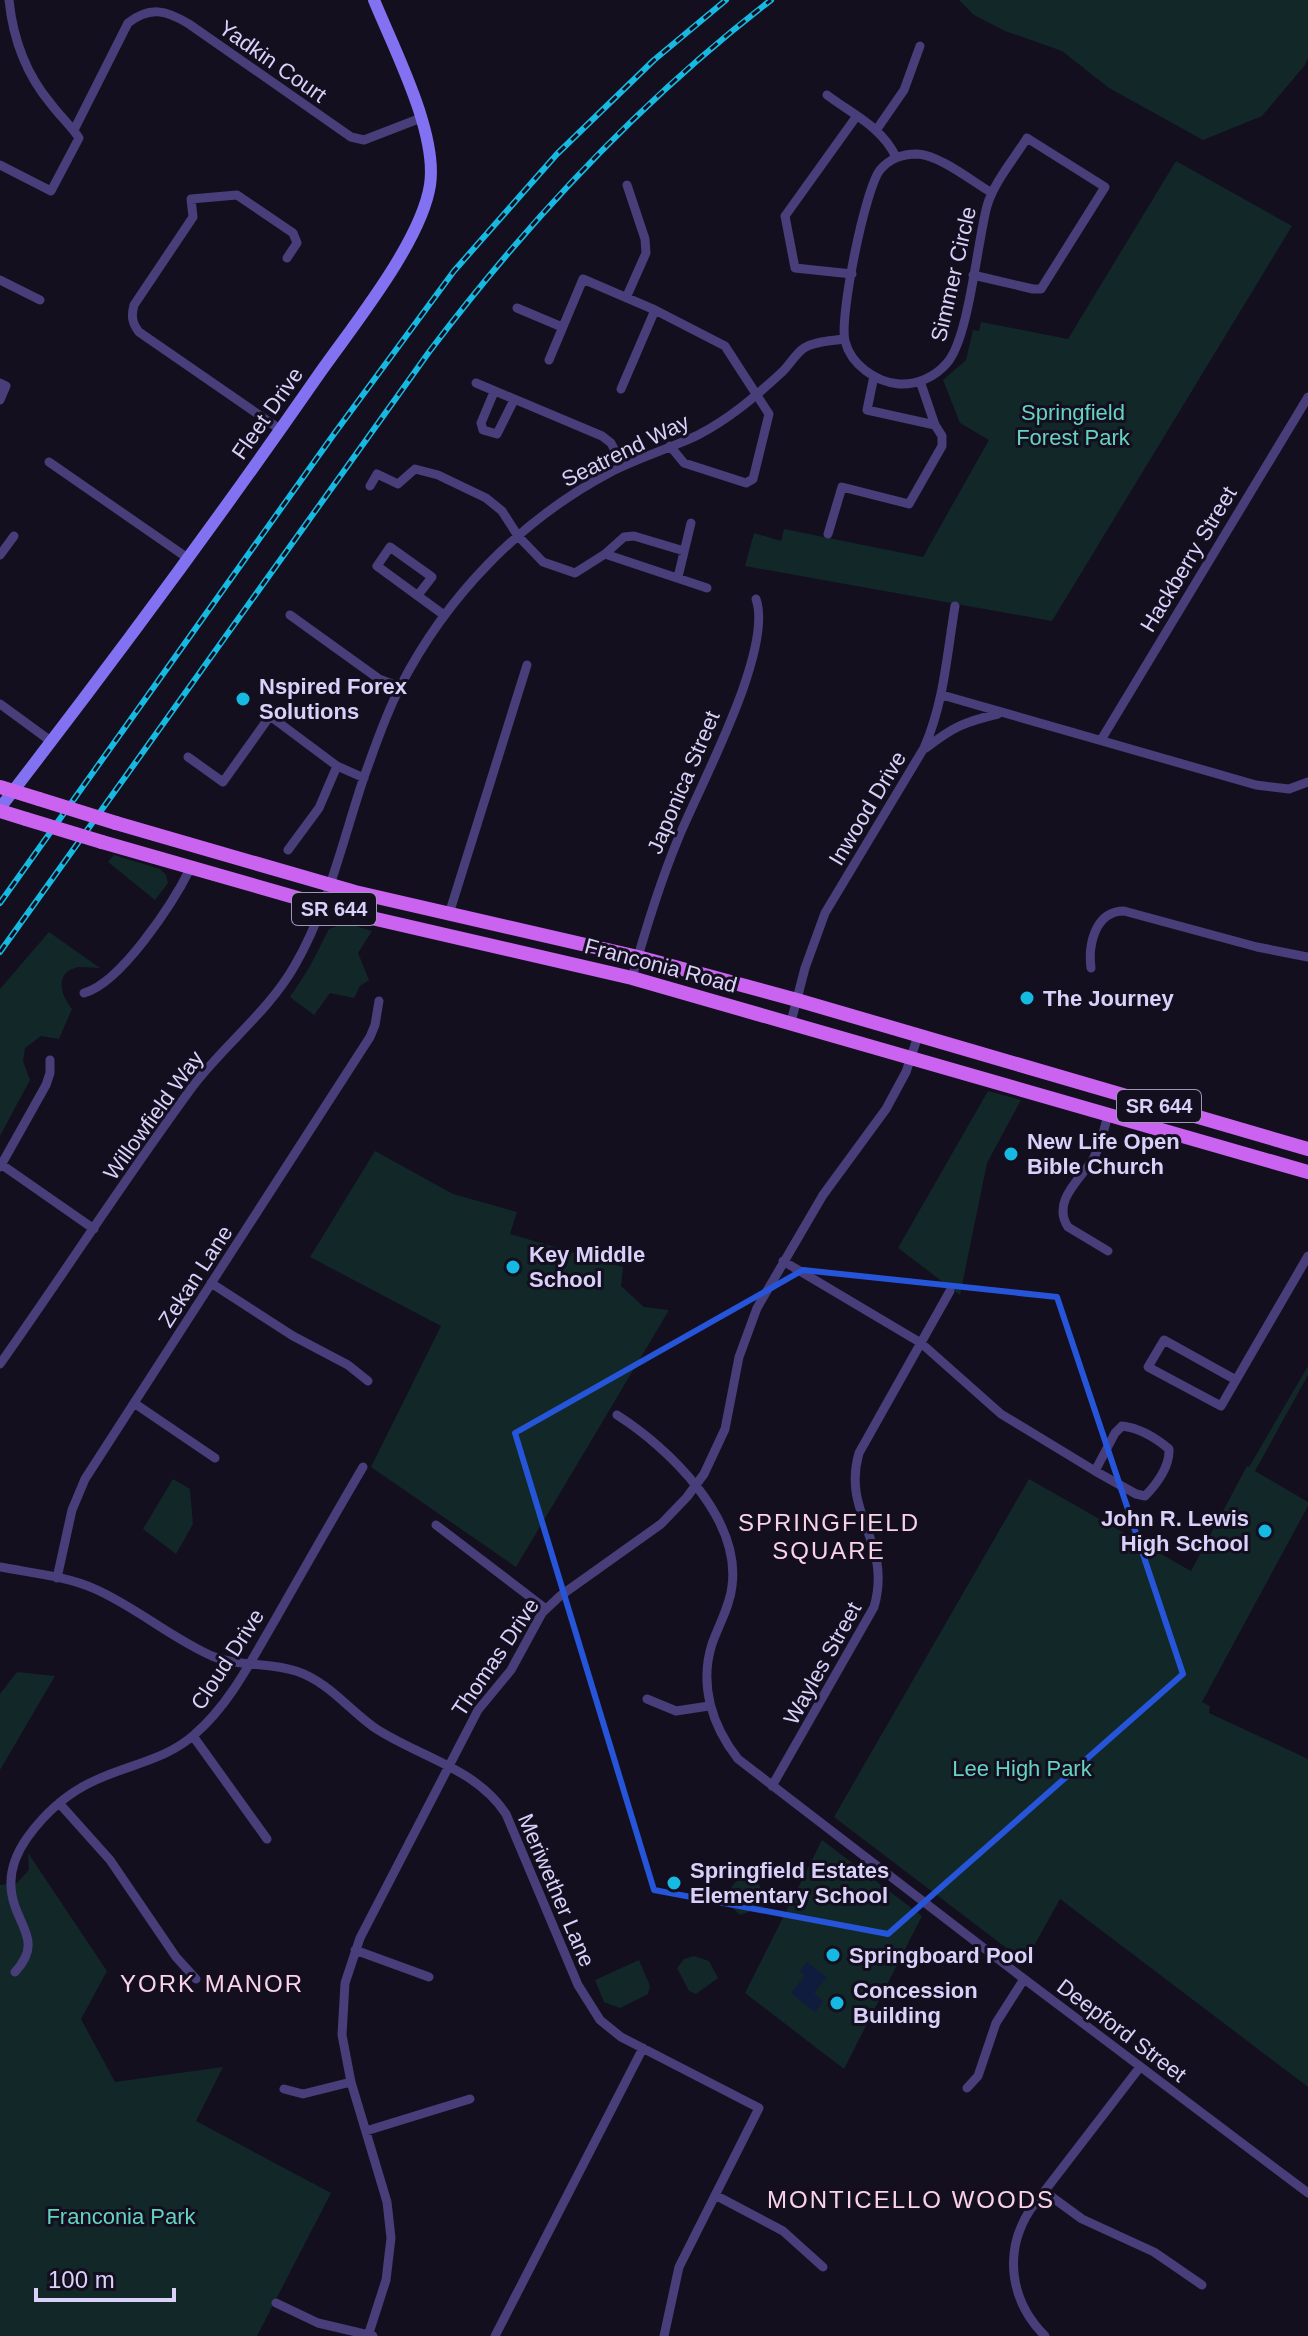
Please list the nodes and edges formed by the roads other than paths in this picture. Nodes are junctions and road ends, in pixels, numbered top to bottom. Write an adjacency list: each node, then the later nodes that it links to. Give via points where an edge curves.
1 (9, 0): 3 (street)
2 (374, 0): 8 (street, Fleet Drive)
3 (12, 24): 4 (street); 10 (street, via 29,72)
4 (0, 26)
5 (920, 46): 9 (street, via 904,90)
6 (827, 95): 7 (street)
7 (856, 117): 9 (street); 16 (street, via 785,216 795,268)
8 (421, 118): 10 (street, Yadkin Court, via 364,140 351,137 189,24 158,10 141,13 128,23); 37 (street, Fleet Drive, via 430,185 414,229)
9 (877, 129): 11 (street)
10 (77, 134): 12 (street, via 51,191)
11 (896, 157): 14 (street, Simmer Circle, via 932,158); 16 (street, via 880,170 868,195)
12 (0, 165)
13 (627, 185): 19 (street, via 646,253)
14 (992, 193): 17 (street, Simmer Circle); 17 (street, via 1027,138 1105,187 1041,289)
15 (287, 258): 37 (street, via 297,243 293,233 237,195 191,199 193,217 134,305 132,319 139,332)
16 (852, 274): 24 (street)
17 (973, 275): 27 (street, Simmer Circle, via 957,348 943,369)
18 (0, 280): 20 (street)
19 (626, 298): 22 (street); 23 (street, via 583,279)
20 (40, 300)
21 (517, 308): 23 (street)
22 (655, 310): 30 (street); 32 (street, via 725,346)
23 (562, 327): 25 (street)
24 (844, 339): 26 (street, via 855,359); 32 (street, Seatrend Way, via 801,349)
25 (549, 360)
26 (874, 376): 27 (street, via 891,383); 36 (street, via 867,410)
27 (920, 381): 36 (street)
28 (0, 383): 34 (street, via 6,386)
29 (476, 383): 31 (street)
30 (621, 389)
31 (494, 392): 35 (street); 35 (street, via 483,430 497,434)
32 (755, 396): 38 (street, Seatrend Way, via 720,422); 38 (street, via 769,414 753,479 746,483 684,463)
33 (1308, 397): 62 (street, Hackberry Street)
34 (0, 400)
35 (514, 400): 40 (street, via 604,437)
36 (935, 425): 43 (street, via 942,446 909,504 842,487)
37 (281, 430): 49 (street, Fleet Drive)
38 (670, 446): 40 (street, Seatrend Way)
39 (49, 462): 49 (street)
40 (623, 466): 45 (street, Seatrend Way, via 569,496)
41 (370, 486): 45 (street, via 377,474 398,484 415,469 438,475 486,498)
42 (691, 523): 46 (street)
43 (828, 534)
44 (14, 536): 48 (street)
45 (518, 536): 47 (street, via 543,562 575,573); 56 (street, Seatrend Way)
46 (684, 551): 47 (street, via 634,536 624,537); 50 (street)
47 (605, 554): 50 (street)
48 (0, 555)
49 (189, 559): 63 (street, Fleet Drive)
50 (678, 577): 51 (street)
51 (707, 588)
52 (418, 595): 52 (street, via 432,577 390,547 377,566); 56 (street)
53 (756, 599): 76 (street, Japonica Street, via 760,624 747,674 659,888)
54 (955, 606): 59 (street, Inwood Drive)
55 (290, 615): 58 (street, via 379,679)
56 (444, 615): 58 (street, Seatrend Way)
57 (527, 665): 75 (street)
58 (400, 687): 67 (street, Seatrend Way)
59 (942, 695): 61 (street); 64 (street, Inwood Drive)
60 (0, 704): 63 (street)
61 (1001, 713): 62 (street); 64 (street, via 965,722)
62 (1101, 740): 68 (street, via 1272,789)
63 (52, 742): 69 (street, Fleet Drive)
64 (923, 750): 81 (street, Inwood Drive, via 825,913)
65 (188, 757): 66 (street, via 223,782 270,716)
66 (337, 766): 67 (street); 71 (street, via 319,808)
67 (364, 778): 73 (street, Seatrend Way)
68 (1308, 782)
69 (6, 790): 70 (street, Fleet Drive); 73 (main road, Franconia Road / SR 644, bridge)
70 (0, 809): 72 (main road, Franconia Road / SR 644, bridge)
71 (288, 850)
72 (190, 869): 74 (main road, Franconia Road / SR 644); 80 (street, via 162,916 121,967 96,990)
73 (328, 885): 74 (street, Willowfield Way); 75 (main road, Franconia Road / SR 644)
74 (321, 906): 79 (main road, Franconia Road / SR 644); 93 (street, Willowfield Way, via 284,983 193,1087)
75 (449, 914): 76 (main road, Franconia Road / SR 644)
76 (638, 957): 79 (street, Japonica Street); 81 (main road, Franconia Road / SR 644)
77 (1308, 957): 78 (street, via 1114,911 1097,929 1090,948)
78 (1091, 968)
79 (632, 978): 83 (main road, Franconia Road / SR 644)
80 (84, 993)
81 (797, 1000): 83 (street, Inwood Drive); 84 (main road, Franconia Road / SR 644)
82 (379, 1001): 97 (street, Zekan Lane, via 370,1037)
83 (791, 1022): 85 (main road, Franconia Road / SR 644)
84 (918, 1036): 85 (street, Thomas Drive); 87 (main road, Franconia Road / SR 644)
85 (911, 1059): 88 (main road, Franconia Road / SR 644); 96 (street, Thomas Drive, via 886,1109)
86 (50, 1060): 91 (street, via 46,1085)
87 (1070, 1080): 88 (main road); 90 (main road, Franconia Road / SR 644)
88 (1058, 1101): 89 (main road, Franconia Road / SR 644)
89 (1108, 1115): 92 (main road, Franconia Road / SR 644); 94 (street, via 1096,1155 1066,1195 1064,1221)
90 (1308, 1149)
91 (1, 1166): 93 (street)
92 (1308, 1172)
93 (94, 1229): 100 (street, Willowfield Way)
94 (1108, 1251)
95 (1308, 1256): 101 (street)
96 (783, 1261): 99 (street); 108 (street, Thomas Drive, via 750,1324 725,1429)
97 (211, 1283): 102 (street); 103 (street, Zekan Lane)
98 (950, 1291): 99 (street, Wayles Street)
99 (921, 1343): 107 (street, via 1001,1414); 118 (street, Wayles Street, via 855,1467 856,1499 879,1563 874,1607)
100 (0, 1364)
101 (1236, 1380): 101 (street, via 1164,1340 1148,1367 1221,1406)
102 (368, 1381)
103 (134, 1403): 105 (street); 111 (street, Zekan Lane, via 78,1492)
104 (617, 1415): 108 (street, Deepford Street, via 662,1448)
105 (215, 1458)
106 (363, 1467): 113 (street, Cloud Drive)
107 (1095, 1471): 107 (street, via 1145,1496 1169,1460 1169,1449 1122,1426)
108 (696, 1485): 112 (street, Thomas Drive, via 661,1524); 115 (street, Deepford Street, via 725,1534 733,1566 730,1597 708,1662)
109 (436, 1525): 112 (street)
110 (0, 1567): 111 (street, Meriwether Lane)
111 (57, 1578): 113 (street, Meriwether Lane, via 99,1590 208,1654)
112 (546, 1609): 117 (street, Thomas Drive, via 511,1670 478,1710)
113 (248, 1664): 116 (street, Cloud Drive, via 221,1706); 117 (street, Meriwether Lane, via 289,1669 314,1679 376,1728)
114 (647, 1699): 115 (street, via 676,1711)
115 (709, 1706): 118 (street, Deepford Street, via 731,1750)
116 (193, 1736): 119 (street, Cloud Drive, via 164,1755 96,1780); 120 (street)
117 (448, 1767): 121 (street, Thomas Drive); 126 (street, Meriwether Lane, via 485,1788 501,1806 584,1999 611,2030)
118 (772, 1786): 125 (street, Deepford Street)
119 (59, 1803): 122 (street, Cloud Drive, via 12,1865 13,1900 29,1944); 124 (street, via 110,1860)
120 (267, 1839)
121 (355, 1950): 123 (street); 128 (street, Thomas Drive, via 342,2015)
122 (15, 1972)
123 (429, 1977)
124 (196, 1979)
125 (1024, 1979): 127 (street, Deepford Street); 129 (street, via 996,2023 978,2076)
126 (643, 2048): 135 (street, Meriwether Lane, via 759,2108); 140 (street)
127 (1140, 2067): 133 (street); 134 (street, Deepford Street)
128 (351, 2082): 130 (street, via 303,2094); 132 (street, Thomas Drive)
129 (967, 2088)
130 (284, 2089)
131 (470, 2099): 132 (street)
132 (366, 2131): 139 (street, Thomas Drive, via 387,2202 391,2238 386,2280)
133 (1045, 2192): 137 (street, via 1082,2219 1154,2252); 142 (street, via 1021,2227 1013,2261 1022,2305)
134 (1308, 2193)
135 (715, 2195): 136 (street, via 783,2231); 141 (street, Meriwether Lane, via 679,2267)
136 (823, 2267)
137 (1202, 2285)
138 (276, 2303): 139 (street, via 318,2323)
139 (369, 2336)
140 (495, 2336)
141 (664, 2336)
142 (1045, 2336)

